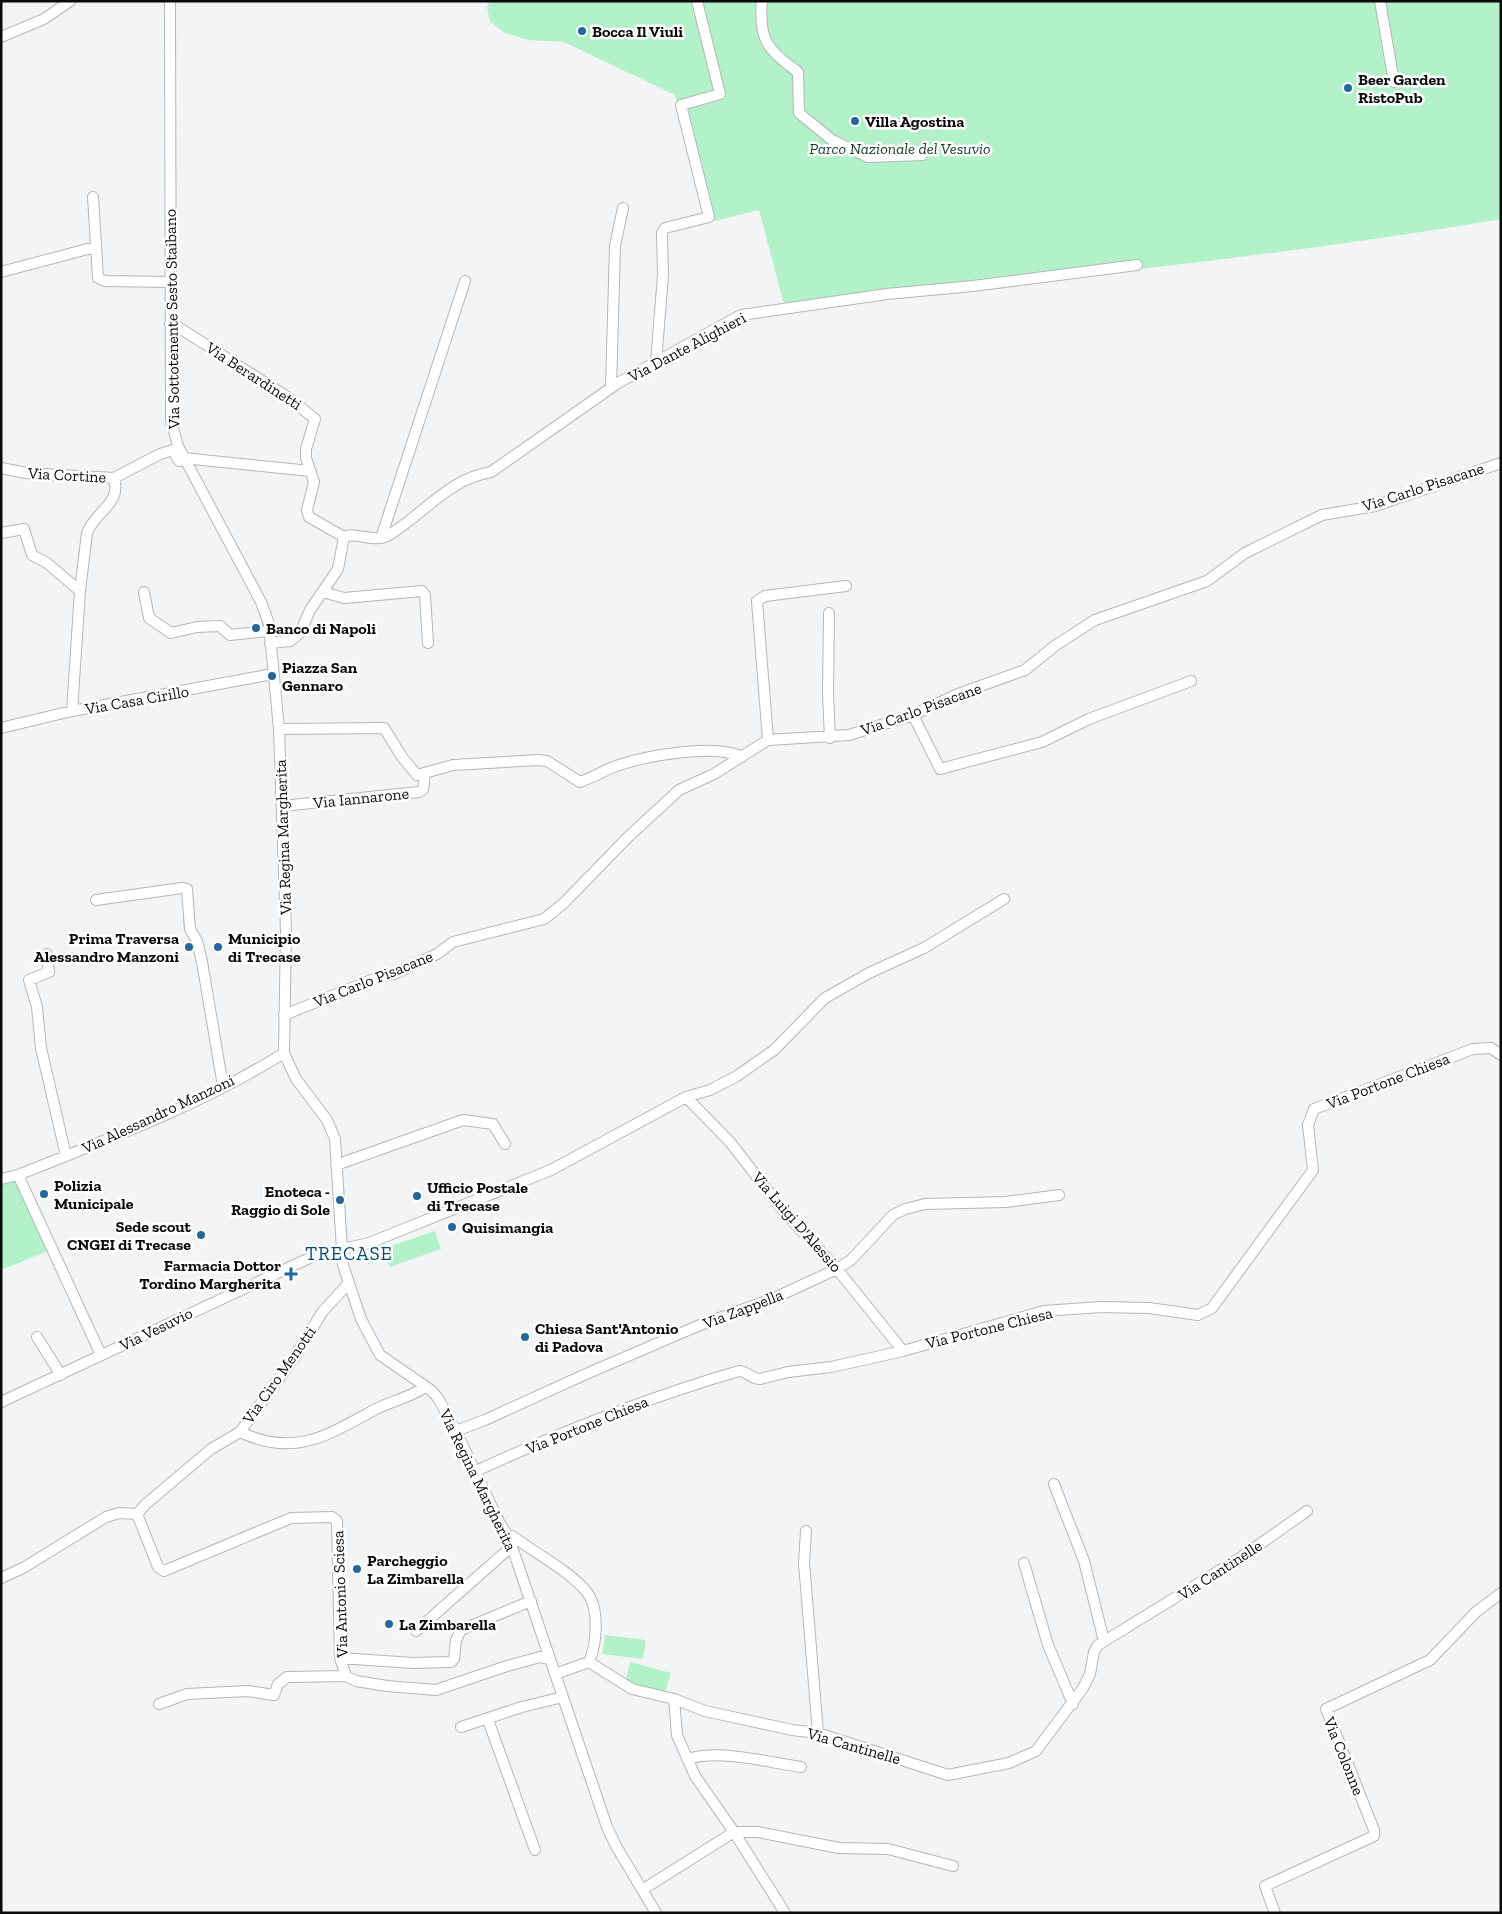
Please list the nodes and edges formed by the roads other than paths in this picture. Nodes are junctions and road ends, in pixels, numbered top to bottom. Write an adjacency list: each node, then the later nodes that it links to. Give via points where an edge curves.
1 (70, 1): 6 (street, via 44,19)
2 (170, 1): 15 (street, Via Sottotenente Sesto Staibano)
3 (697, 1): 17 (street, via 720,94 681,105 709,217 665,228 662,233 663,275)
4 (762, 1): 8 (street, via 761,28 768,48 798,72 800,113 832,140 868,157)
5 (1380, 1): 7 (street)
6 (1, 37)
7 (1394, 82)
8 (922, 155)
9 (93, 197): 11 (street)
10 (623, 208): 18 (street, via 615,246)
11 (95, 247): 13 (street); 15 (street, via 98,278 105,282)
12 (1137, 265): 17 (street, Via Dante Alighieri, via 759,311 742,315)
13 (1, 272)
14 (465, 281): 27 (street)
15 (170, 282): 16 (street, Via Sottotenente Sesto Staibano)
16 (170, 324): 19 (street, Via Sottotenente Sesto Staibano, via 171,420); 22 (street, Via Berardinetti, via 310,413 316,422 307,444 306,458)
17 (656, 362): 18 (street, Via Dante Alighieri)
18 (611, 387): 27 (street, Via Dante Alighieri, via 491,472 476,475 454,486)
19 (184, 458): 22 (street); 24 (street, Via Sottotenente Sesto Staibano)
20 (1501, 463): 39 (street, Via Carlo Pisacane, via 1375,506 1322,515 1245,553 1207,581 1095,620 1025,670 958,694)
21 (1, 468): 23 (street, Via Cortine, via 26,473)
22 (310, 470): 26 (street, Via Berardinetti, via 314,482 307,510 309,517)
23 (114, 478): 24 (street, Via Cortine, via 173,450 205,508); 29 (street, via 115,497 87,533)
24 (212, 511): 33 (street, Via Sottotenente Sesto Staibano, via 266,612)
25 (1, 533): 29 (street, via 24,529 32,555)
26 (344, 537): 27 (street); 31 (street, via 338,569)
27 (381, 538)
28 (846, 586): 43 (street, via 765,596 757,602)
29 (80, 591): 38 (street)
30 (144, 592): 33 (street, via 151,622 174,634 190,628 220,626 230,635)
31 (323, 592): 34 (street, via 310,610 300,633 290,641); 35 (street, via 344,598 422,591 425,595)
32 (829, 613): 42 (street)
33 (268, 631): 34 (street, Via Sottotenente Sesto Staibano)
34 (270, 643): 36 (street, Via Sottotenente Sesto Staibano)
35 (428, 643)
36 (273, 674): 38 (street, Via Casa Cirillo); 41 (street, Via Regina Margherita)
37 (1190, 681): 39 (street, via 1089,719 1042,742 940,769)
38 (72, 711): 40 (street, Via Casa Cirillo)
39 (913, 715): 42 (street, Via Carlo Pisacane)
40 (1, 728)
41 (279, 730): 45 (street, via 384,728 415,774); 46 (street, Via Regina Margherita)
42 (830, 738): 43 (street, Via Carlo Pisacane)
43 (768, 740): 44 (street, Via Carlo Pisacane)
44 (742, 758): 45 (street, Via Iannarone, via 724,752 677,753 618,765 580,782 547,761 538,760 452,765); 50 (street, Via Carlo Pisacane, via 680,790 544,919 453,942 437,954 394,974)
45 (425, 774): 46 (street, Via Iannarone, via 423,790 419,792)
46 (282, 806): 50 (street, Via Regina Margherita, via 286,931)
47 (1004, 899): 54 (street, Via Vesuvio, via 924,948 825,998 774,1050 737,1076 710,1090)
48 (96, 900): 53 (street, via 187,889 190,929 197,940 202,962)
49 (47, 954): 56 (street, via 49,972 29,980)
50 (284, 1015): 51 (street, Via Regina Margherita)
51 (284, 1053): 53 (street, Via Alessandro Manzoni); 57 (street, Via Regina Margherita, via 296,1079 332,1129)
52 (1501, 1055): 65 (street, Via Portone Chiesa, via 1491,1048 1473,1049 1314,1109 1308,1125 1313,1170 1212,1308 1198,1315 1149,1308 1044,1311)
53 (223, 1086): 56 (street, Via Alessandro Manzoni, via 126,1133)
54 (686, 1097): 61 (street, Via Vesuvio, via 551,1170 369,1243); 62 (street, Via Luigi D'Alessio, via 730,1142 785,1214)
55 (505, 1144): 57 (street, via 493,1124 463,1120)
56 (66, 1156): 58 (street, Via Alessandro Manzoni)
57 (336, 1165): 61 (street, Via Regina Margherita)
58 (18, 1175): 59 (street, Via Alessandro Manzoni); 66 (street)
59 (1, 1179)
60 (1059, 1195): 62 (street, Via Zappella, via 1006,1202 926,1204 905,1209 893,1215 855,1256)
61 (341, 1250): 63 (street, Via Regina Margherita); 66 (street, Via Vesuvio, via 316,1255)
62 (837, 1269): 65 (street, Via Luigi D'Alessio); 70 (street, Via Zappella)
63 (348, 1284): 68 (street, Via Regina Margherita, via 361,1319 380,1355); 71 (street, Via Ciro Menotti, via 324,1311)
64 (37, 1337): 67 (street)
65 (903, 1351): 72 (street, Via Portone Chiesa, via 760,1379 739,1371 626,1409)
66 (101, 1355): 67 (street, Via Vesuvio)
67 (61, 1374): 69 (street, Via Vesuvio)
68 (425, 1387): 70 (street, Via Regina Margherita, via 438,1398); 71 (street, via 308,1442 281,1444 258,1440)
69 (1, 1402)
70 (456, 1431): 72 (street, Via Regina Margherita)
71 (240, 1432): 75 (street, Via Ciro Menotti, via 211,1449)
72 (476, 1471): 77 (street, Via Regina Margherita)
73 (1054, 1484): 83 (street, via 1084,1562)
74 (1307, 1511): 83 (street, Via Cantinelle, via 1227,1566)
75 (137, 1514): 79 (street, via 120,1512 106,1516 23,1568); 84 (street, Via Antonio Sciesa, via 158,1567 164,1571 291,1518 332,1517 337,1521)
76 (806, 1532): 95 (street, via 804,1563)
77 (510, 1542): 81 (street, Via Regina Margherita); 82 (street); 86 (street, via 512,1536 587,1593 597,1634)
78 (1024, 1563): 92 (street, via 1051,1653)
79 (1, 1578)
80 (1501, 1593): 104 (street, Via Colonne, via 1476,1612 1430,1660 1326,1709 1374,1836 1265,1886)
81 (531, 1601): 84 (street, via 461,1630 451,1662); 85 (street, Via Regina Margherita)
82 (416, 1631)
83 (1104, 1641): 92 (street, Via Cantinelle, via 1094,1652 1090,1674)
84 (340, 1658): 88 (street, Via Antonio Sciesa)
85 (550, 1659): 87 (street, Via Regina Margherita); 88 (street, via 540,1657 436,1690 387,1686)
86 (589, 1662): 87 (street); 90 (street, Via Cantinelle, via 632,1689)
87 (555, 1674): 89 (street, Via Regina Margherita)
88 (346, 1676): 91 (street, via 287,1677 278,1684 274,1695 248,1691 186,1694)
89 (563, 1697): 93 (street); 101 (street, Via Regina Margherita, via 607,1827)
90 (674, 1699): 95 (street, Via Cantinelle, via 705,1711); 96 (street, via 677,1735)
91 (159, 1704)
92 (1073, 1704): 95 (street, Via Cantinelle, via 1030,1755 1008,1763 948,1775)
93 (488, 1720): 94 (street); 99 (street)
94 (461, 1727)
95 (818, 1733)
96 (687, 1759): 97 (street, via 702,1755); 98 (street)
97 (801, 1767)
98 (734, 1832): 100 (street, via 758,1832 839,1848 888,1849); 101 (street); 103 (street)
99 (535, 1850)
100 (953, 1866)
101 (642, 1890): 102 (street, Via Regina Margherita)
102 (656, 1913)
103 (785, 1913)
104 (1275, 1913)

